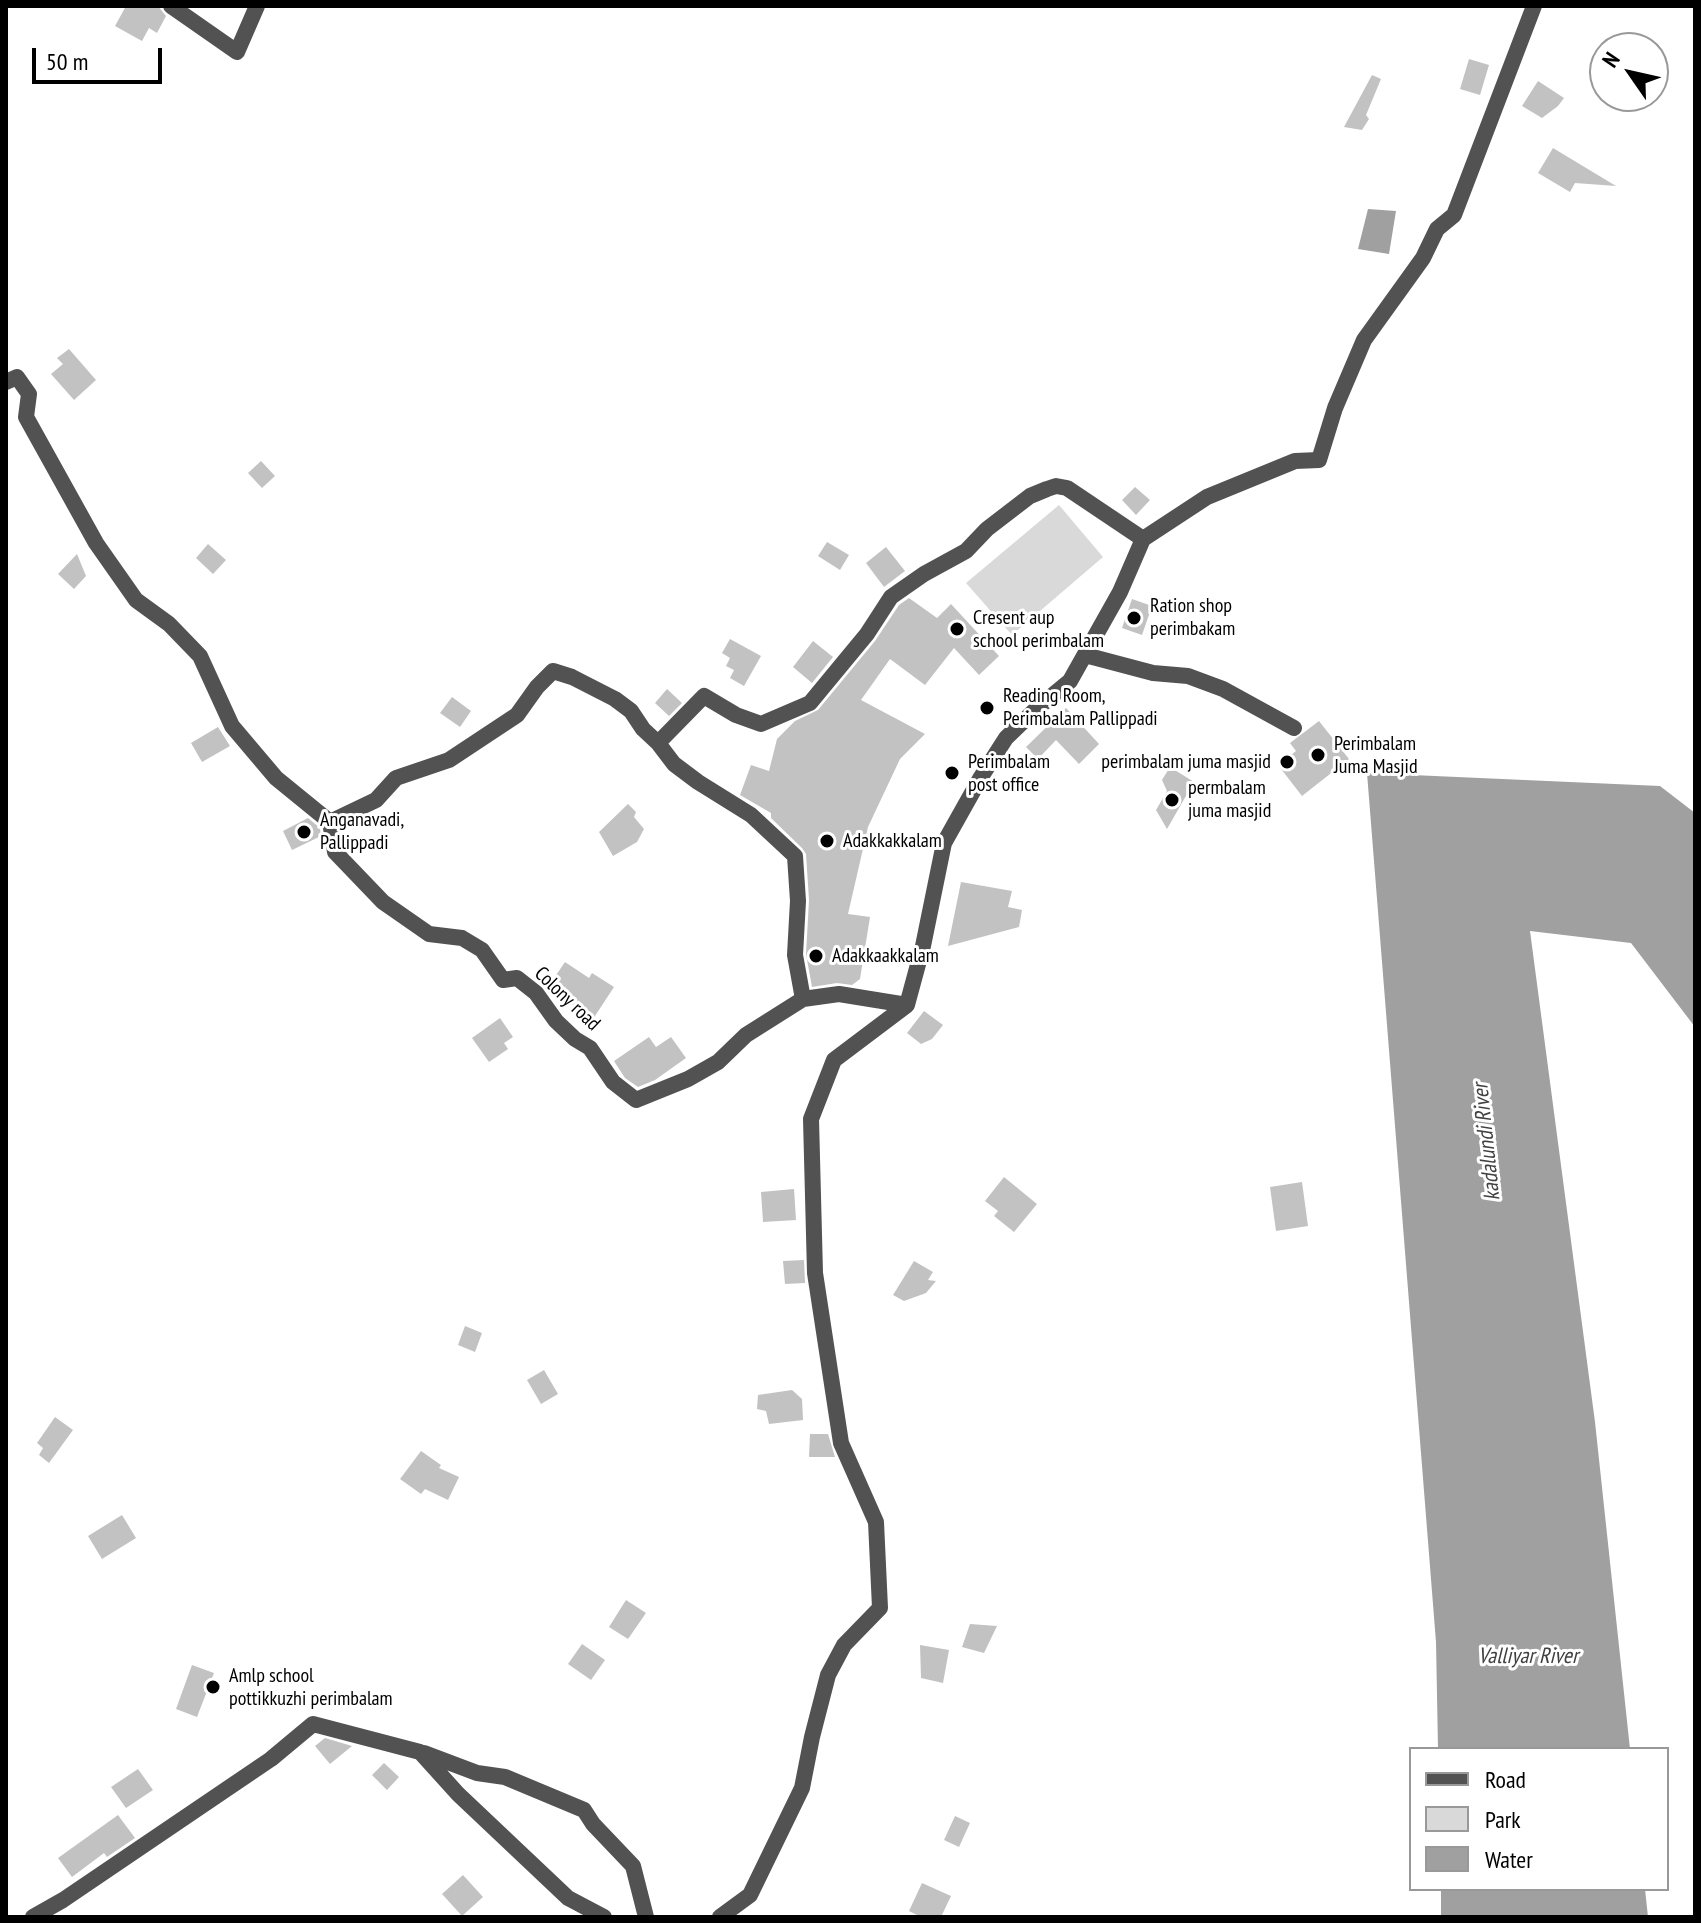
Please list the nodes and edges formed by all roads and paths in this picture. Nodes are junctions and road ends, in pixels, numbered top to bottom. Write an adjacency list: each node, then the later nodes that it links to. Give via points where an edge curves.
1 (171, 6): 2 (street, via 237,52)
2 (257, 6)
3 (1534, 6): 5 (street, via 1454,215 1437,229 1423,258 1364,340 1319,460 1295,461 1207,497)
4 (6, 382): 9 (street, via 17,377 29,394 26,417 96,543 136,600 200,656 232,726 276,778)
5 (1143, 539): 6 (street); 8 (street, via 1067,488 1056,486 1030,496 966,551 891,597 810,703 761,724 704,696)
6 (1085, 655): 7 (street, via 1153,673 1188,676); 11 (street, via 1070,681 1006,738 944,843)
7 (1294, 728)
8 (658, 743): 9 (street, via 615,699 553,671 517,715 449,760 396,778 376,800); 10 (street, via 674,764 751,815 795,856 795,955)
9 (330, 822): 10 (street, Colony road, via 335,852 383,902 429,934 462,938 482,950 503,980 517,978 536,993 556,1021 590,1048 613,1082 636,1100 718,1062 746,1035)
10 (803, 999): 11 (street, via 839,994)
11 (907, 1005): 16 (street, via 834,1060 811,1119 815,1273 841,1443 876,1522 880,1608 844,1645 828,1675 802,1788 750,1895)
12 (420, 1752): 13 (street, via 313,1724 271,1759); 14 (street, via 568,1898); 15 (street, via 477,1773 505,1777 584,1810 633,1866)
13 (33, 1917)
14 (604, 1917)
15 (646, 1917)
16 (720, 1917)

